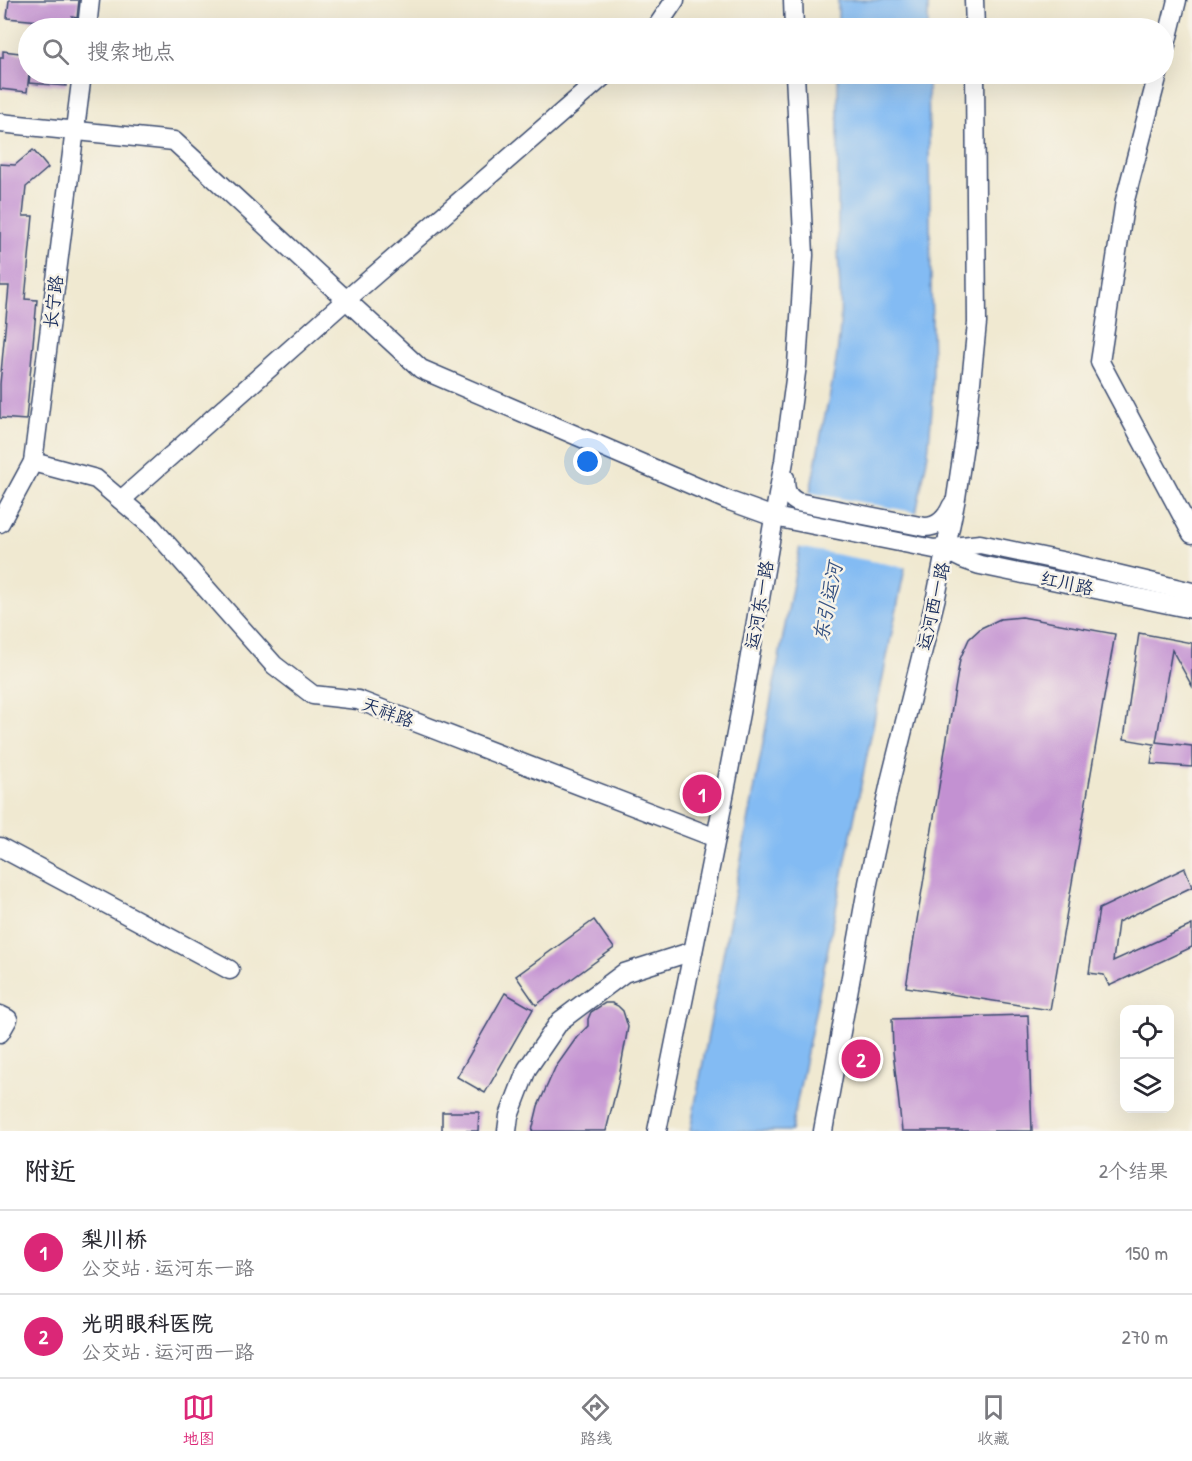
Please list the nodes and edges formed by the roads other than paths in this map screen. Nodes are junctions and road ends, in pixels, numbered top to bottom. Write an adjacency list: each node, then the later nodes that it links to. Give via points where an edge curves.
1 (90, 0): 6 (street)
2 (675, 0): 7 (street)
3 (793, 0): 8 (street)
4 (974, 0): 9 (street)
5 (1177, 0): 10 (street)
6 (88, 18)
7 (663, 18)
8 (794, 18)
9 (975, 18)
10 (1173, 18)
11 (81, 84): 17 (street, 长宁路)
12 (594, 84): 18 (street)
13 (795, 84): 19 (street, 运河东一路, via 804,255 797,365)
14 (975, 84): 21 (street, 运河西一路, via 977,323)
15 (1155, 84): 25 (street, via 1125,200 1100,362)
16 (0, 123): 17 (street, 红川路)
17 (75, 131): 18 (street, 红川路, via 174,141); 20 (street, 长宁路)
18 (346, 300): 22 (street); 23 (street, 红川路, via 421,369)
19 (784, 461): 21 (street, via 787,494 797,502 925,527 944,519); 23 (street, 运河东一路)
20 (33, 462): 22 (street, 天祥路, via 96,479); 24 (street, 长宁路)
21 (956, 498): 26 (street, 运河西一路)
22 (121, 500): 29 (street, 天祥路, via 150,525 274,666 313,695 358,700)
23 (774, 517): 26 (street, 红川路); 29 (street, 运河东一路)
24 (0, 523)
25 (1192, 534)
26 (946, 549): 27 (street, 红川路, via 980,544); 28 (street, 红川路, via 964,561 980,565); 37 (street, 运河西一路, via 868,883)
27 (1192, 592)
28 (1192, 609)
29 (716, 838): 31 (street, 运河东一路)
30 (0, 847): 32 (street)
31 (693, 951): 35 (street, via 624,973 560,1021 527,1069); 36 (street, 运河东一路)
32 (230, 970)
33 (0, 1015): 34 (street, via 8,1019)
34 (0, 1033)
35 (507, 1131)
36 (657, 1131)
37 (823, 1131)

